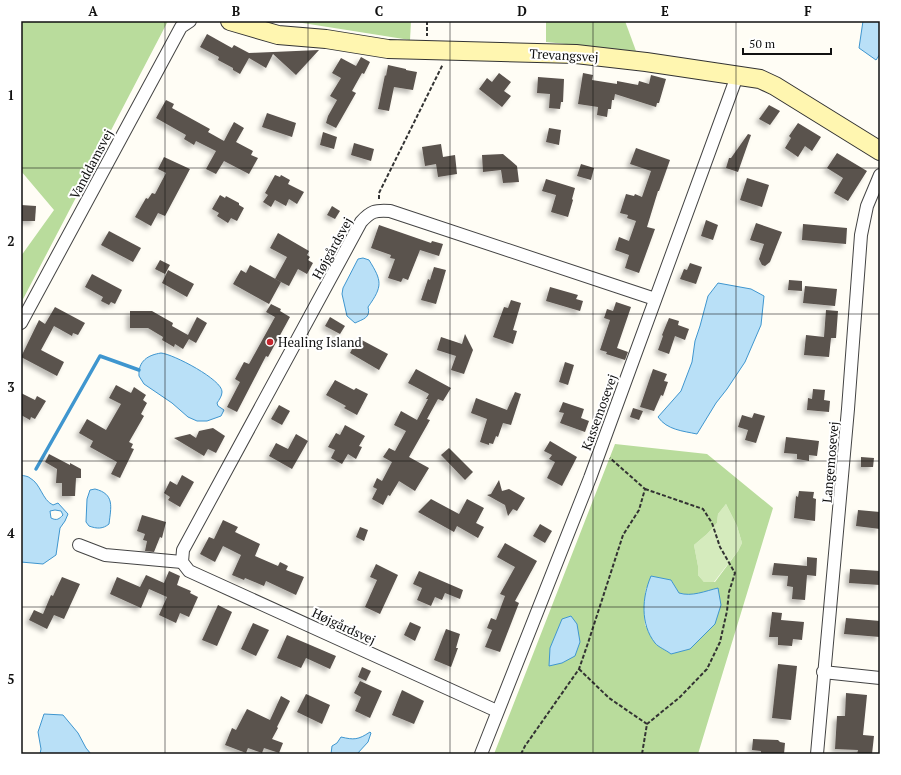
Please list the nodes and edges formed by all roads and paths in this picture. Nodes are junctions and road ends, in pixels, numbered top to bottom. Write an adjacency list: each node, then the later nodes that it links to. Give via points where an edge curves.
1 (190, 21): 9 (street, Vanddamsvej, via 181,27)
2 (230, 21): 3 (street, Trevangsvej, via 278,35 326,38 388,49)
3 (448, 51): 4 (street, Trevangsvej, via 576,54); 7 (path, via 379,193)
4 (737, 76): 5 (street, Trevangsvej, via 776,86); 8 (street, Kassemosevej)
5 (880, 151)
6 (880, 175): 15 (street, Langemosevej, via 867,206 861,235 848,409)
7 (378, 210): 8 (street, via 390,211); 13 (street, Højgårdsvej, via 369,213 361,222 183,550)
8 (655, 299): 10 (street, Kassemosevej)
9 (21, 323)
10 (600, 449): 11 (path); 17 (street, Kassemosevej)
11 (645, 489): 14 (path, via 639,510 623,534); 18 (path, via 704,509 720,547 735,573 720,642 707,669 680,697)
12 (79, 545): 13 (street, via 105,555)
13 (182, 562): 17 (street, Højgårdsvej, via 189,571)
14 (579, 669): 18 (path, via 609,698); 20 (path)
15 (823, 672): 16 (street); 22 (street, Langemosevej)
16 (880, 678)
17 (497, 711): 19 (street, Kassemosevej)
18 (647, 724): 21 (path)
19 (481, 754)
20 (520, 754)
21 (642, 754)
22 (817, 754)

